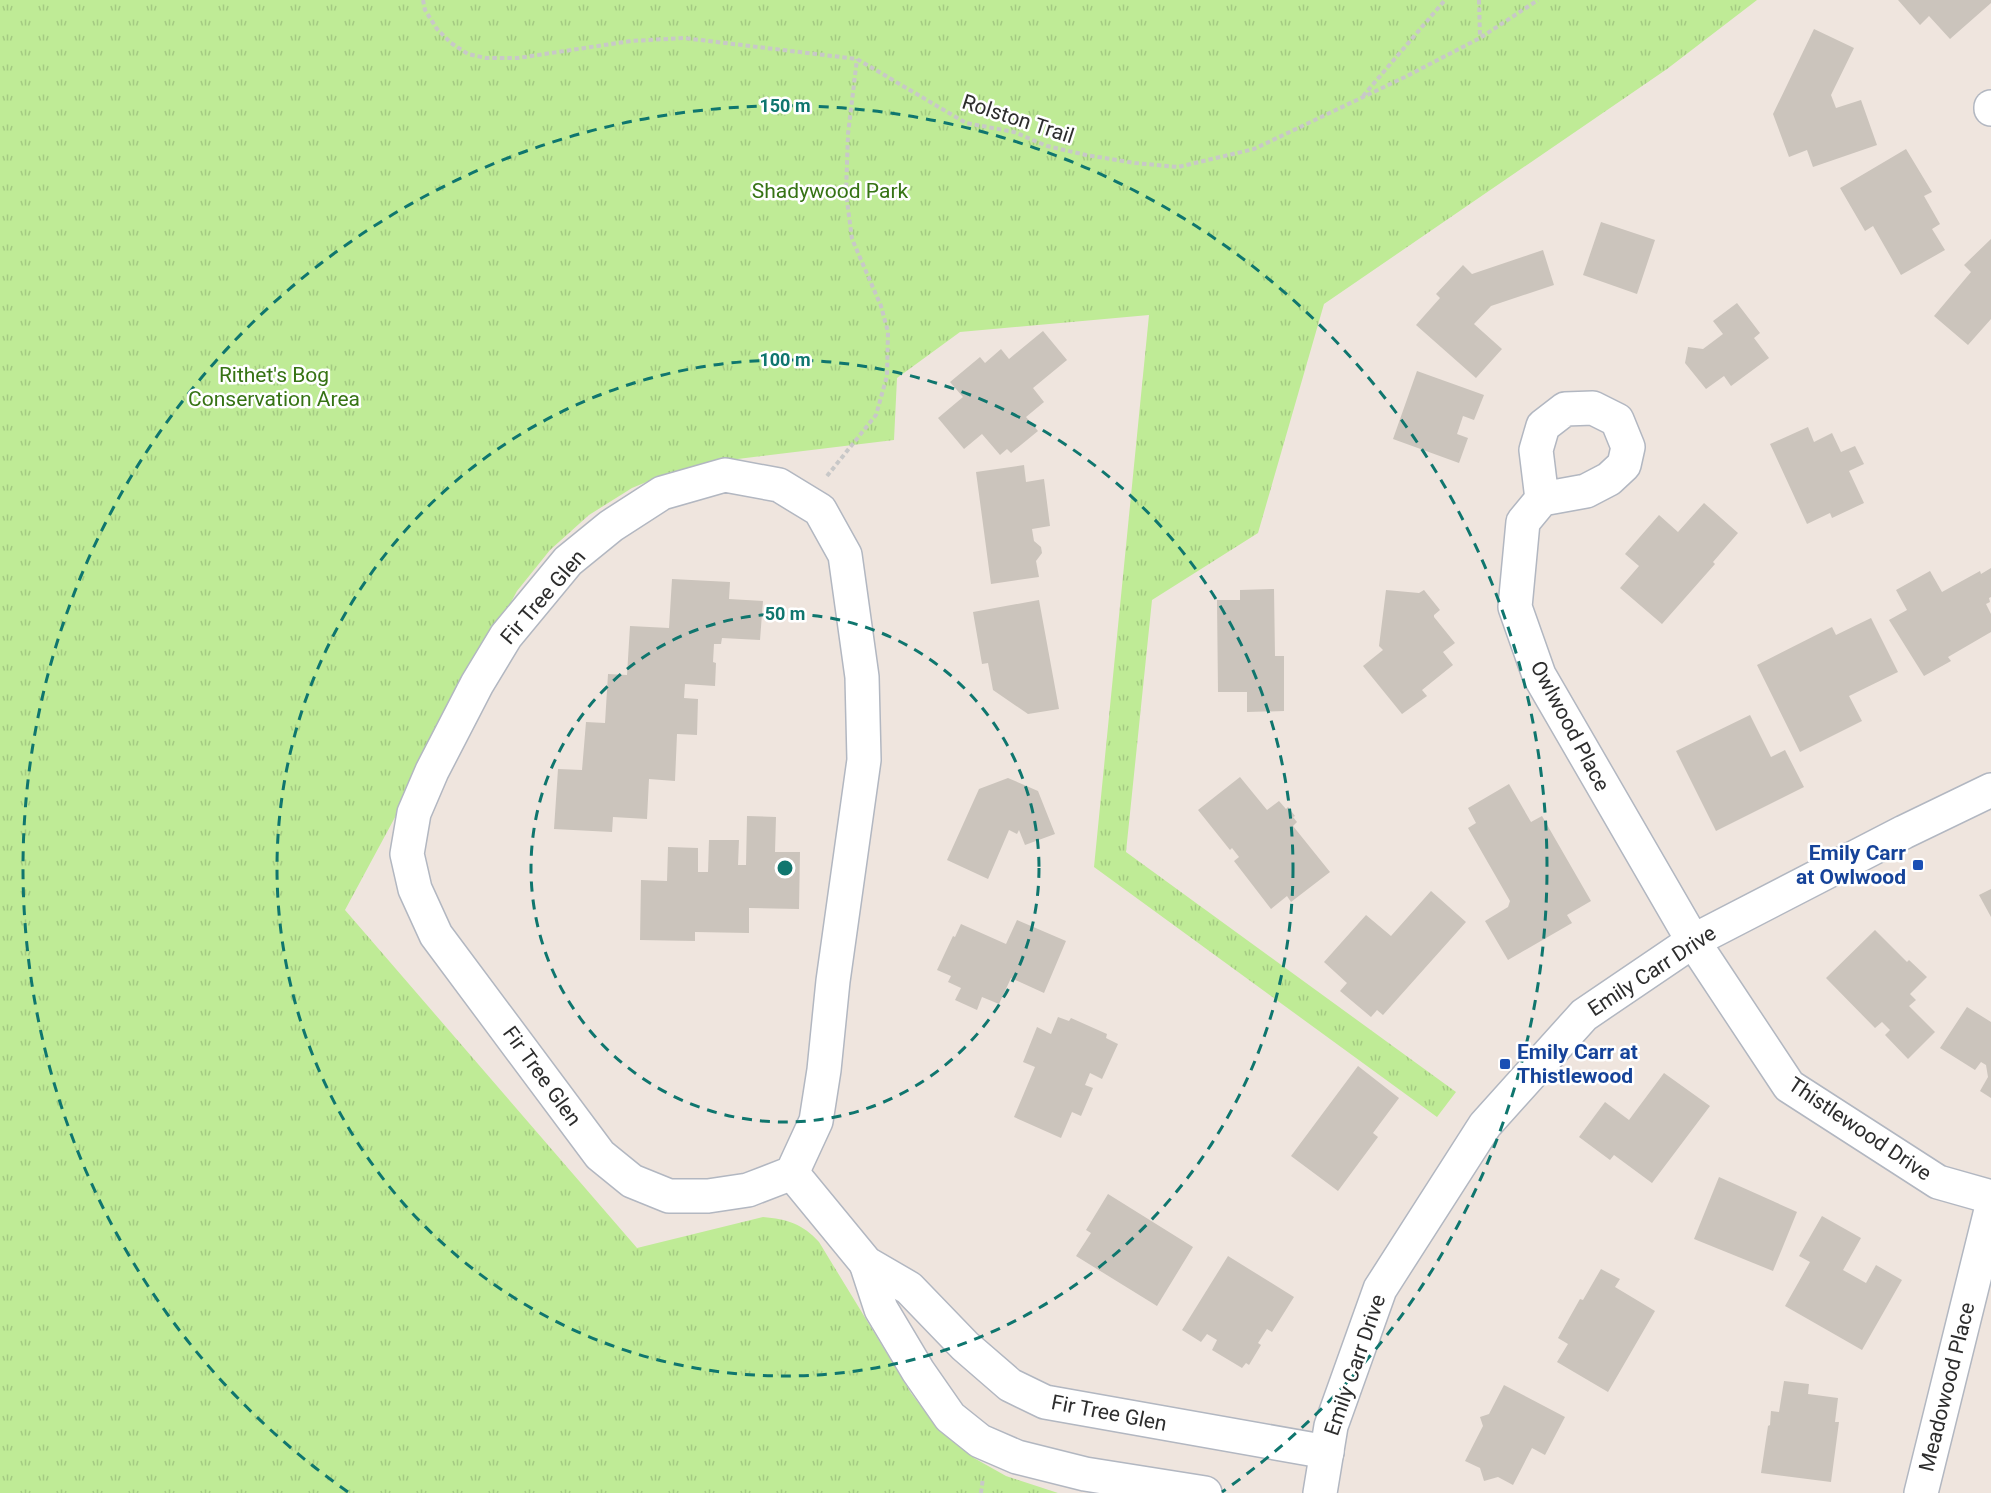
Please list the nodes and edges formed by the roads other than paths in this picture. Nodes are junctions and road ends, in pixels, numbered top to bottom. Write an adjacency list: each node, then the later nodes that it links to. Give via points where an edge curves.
1 (1542, 499): 3 (street, Owlwood Place, via 1523,522 1515,607 1539,675)
2 (1991, 790): 3 (street, Emily Carr Drive)
3 (1693, 940): 5 (street, Thistlewood Drive, via 1789,1086 1938,1182); 8 (street, Emily Carr Drive, via 1584,1015 1485,1125 1380,1289 1331,1426)
4 (792, 1173): 4 (street, Fir Tree Glen, via 816,1121 824,1070 864,760 862,677 845,555 820,510 778,485 725,475 662,493 611,526 568,561 506,636 477,684 414,813 406,854 415,889 436,935 600,1155 632,1181 669,1196 748,1190); 7 (street, Fir Tree Glen)
5 (1991, 1197)
6 (1991, 1210): 11 (street, Meadowood Place)
7 (866, 1263): 8 (street, Fir Tree Glen, via 909,1288 965,1346 1010,1385 1045,1402); 9 (street, Fir Tree Glen, via 881,1309 918,1371 950,1417 980,1441 1017,1457 1085,1474)
8 (1327, 1452): 10 (street, Emily Carr Drive)
9 (1205, 1493)
10 (1320, 1493)
11 (1920, 1493)

